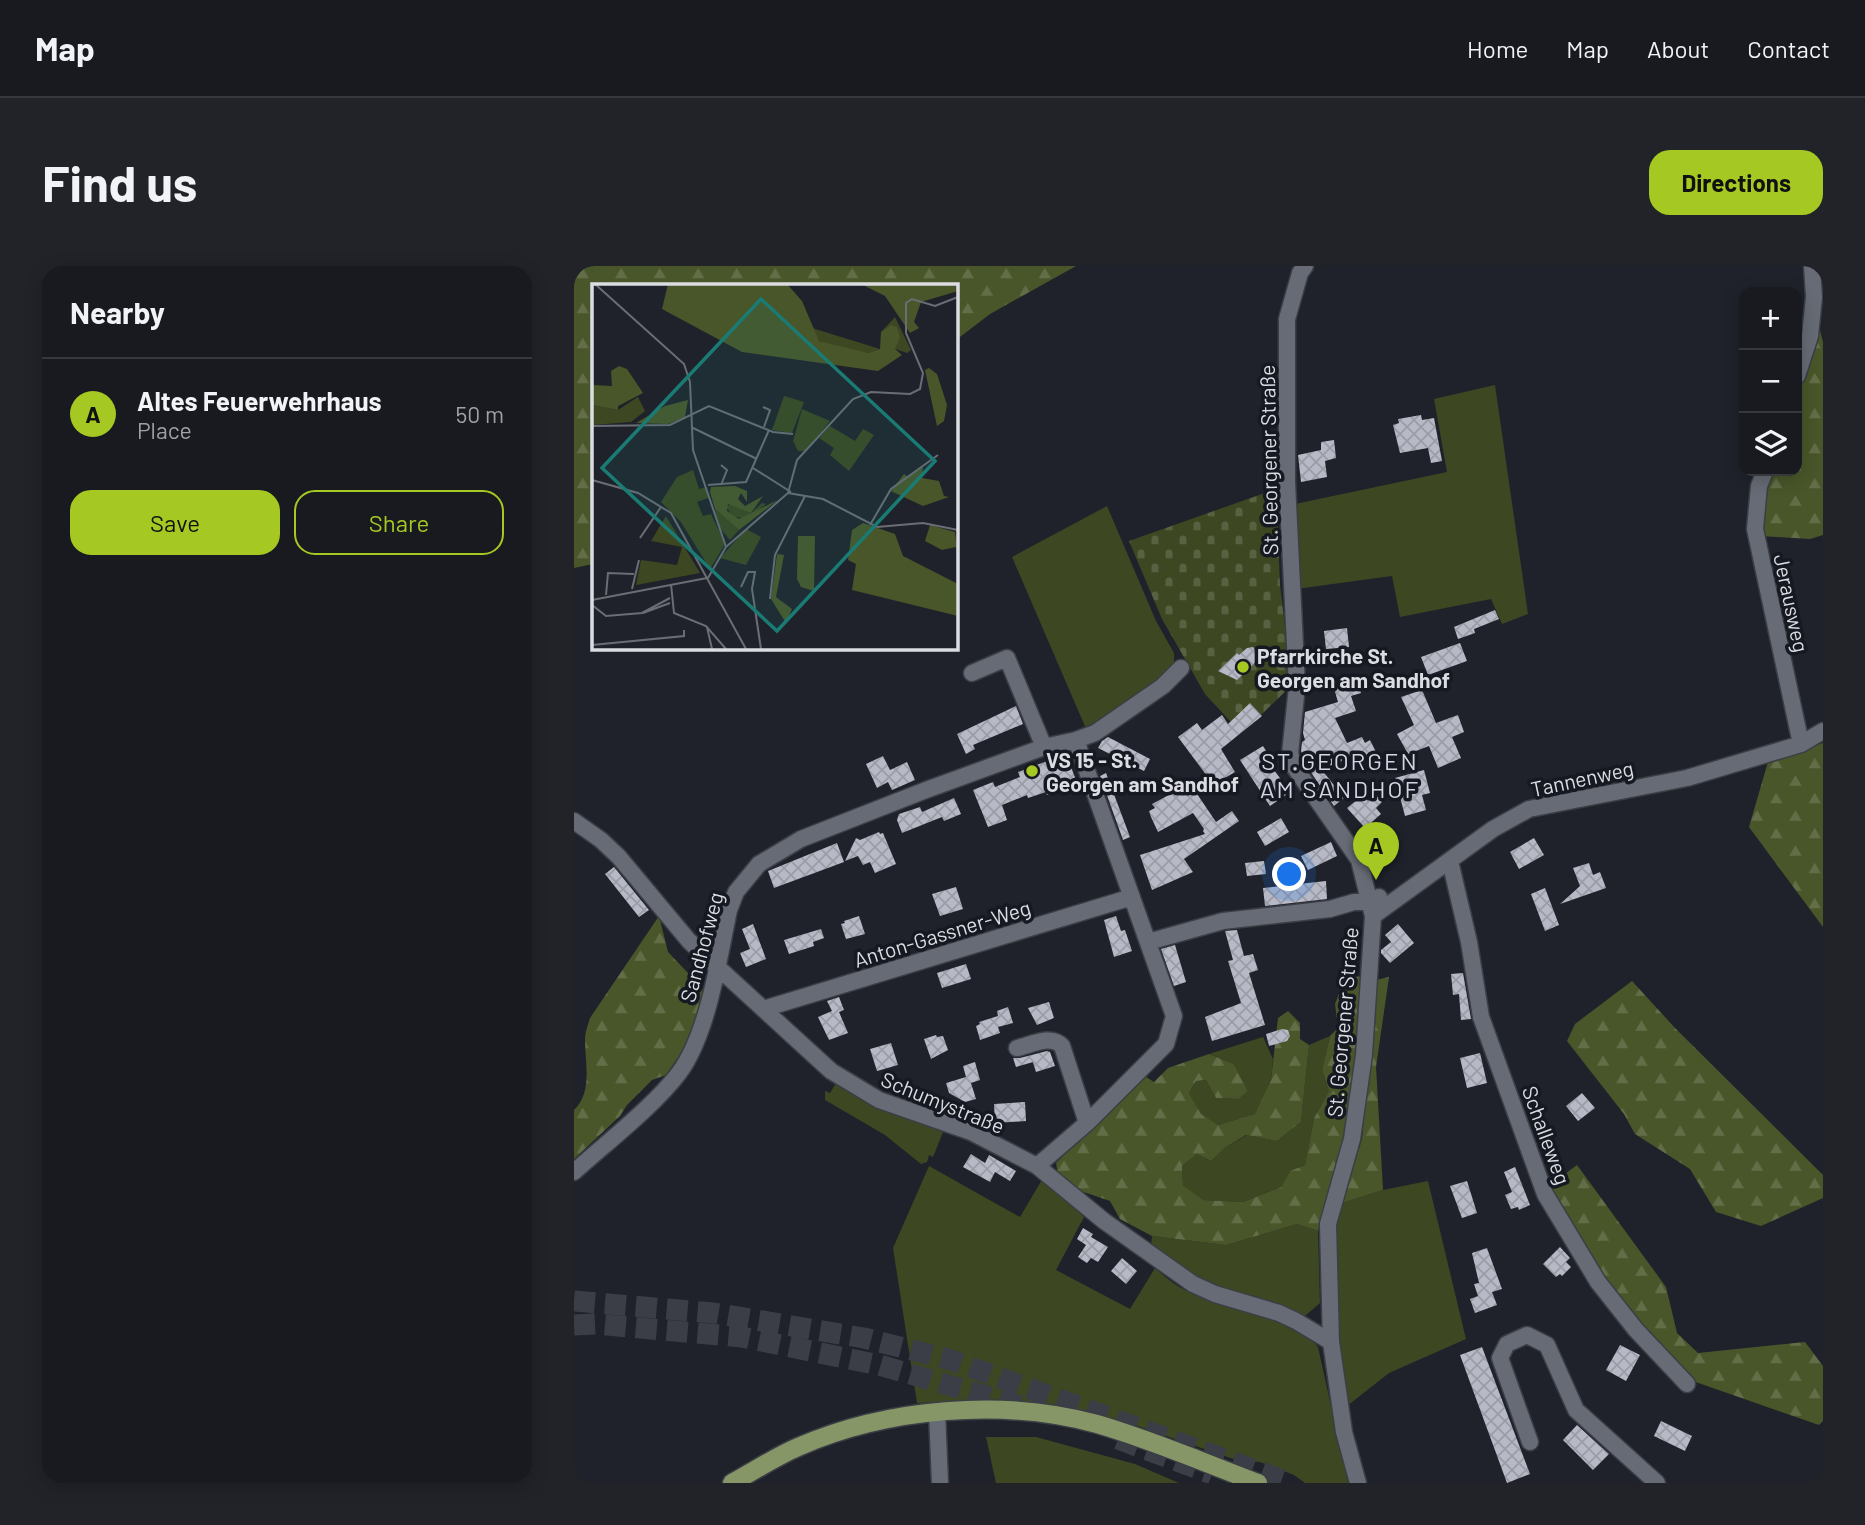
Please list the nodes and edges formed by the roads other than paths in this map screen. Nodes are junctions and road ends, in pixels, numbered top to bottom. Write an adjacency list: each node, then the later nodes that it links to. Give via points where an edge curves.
1 (1305, 266): 14 (street, St. Georgener Straße, via 1287,318 1287,482 1297,686 1290,754 1359,860)
2 (1812, 266): 3 (street, via 1810,336)
3 (1802, 361)
4 (1763, 476): 9 (street, Jerausweg, via 1755,529)
5 (1181, 668): 8 (street, Sandhofweg, via 1163,686 1095,733)
6 (971, 673): 10 (street, via 1007,658)
7 (1823, 731): 9 (street, Tannenweg)
8 (1076, 740): 10 (street, Sandhofweg); 13 (street)
9 (1801, 744): 12 (street, Tannenweg, via 1687,778 1529,809)
10 (1044, 747): 16 (street, Sandhofweg, via 801,839 759,864 736,892)
11 (574, 821): 16 (street, Schumystraße, via 619,857 671,922)
12 (1450, 861): 14 (street, Tannenweg); 23 (street, Schalleweg, via 1480,1017 1545,1194 1598,1282 1636,1331)
13 (1132, 897): 15 (street); 17 (street, Anton-Gassner-Weg)
14 (1371, 909): 15 (street, Tannenweg, via 1353,902 1330,909 1223,921); 22 (street, St. Georgener Straße, via 1364,1055 1352,1139 1328,1224)
15 (1149, 942): 19 (street, via 1173,1025 1166,1044)
16 (717, 967): 17 (street, Schumystraße); 21 (street, Sandhofweg, via 699,1035 679,1073)
17 (763, 1009): 20 (street, Schumystraße, via 855,1087 902,1110 971,1132)
18 (1017, 1048): 19 (street, via 1051,1040 1062,1046)
19 (1087, 1123): 20 (street)
20 (1037, 1166): 22 (street, Schumystraße, via 1193,1284 1279,1313)
21 (574, 1172)
22 (1331, 1342): 31 (street, via 1344,1433)
23 (1687, 1384)
24 (937, 1412): 26 (main road, via 994,1409 1043,1414 1095,1424); 27 (main road, via 856,1427 798,1448); 28 (street)
25 (1530, 1442): 32 (street, via 1500,1358 1507,1344 1527,1335 1547,1345 1576,1410)
26 (1206, 1463): 29 (street); 30 (main road)
27 (732, 1483)
28 (940, 1483)
29 (1231, 1483)
30 (1258, 1483)
31 (1358, 1483)
32 (1657, 1483)

